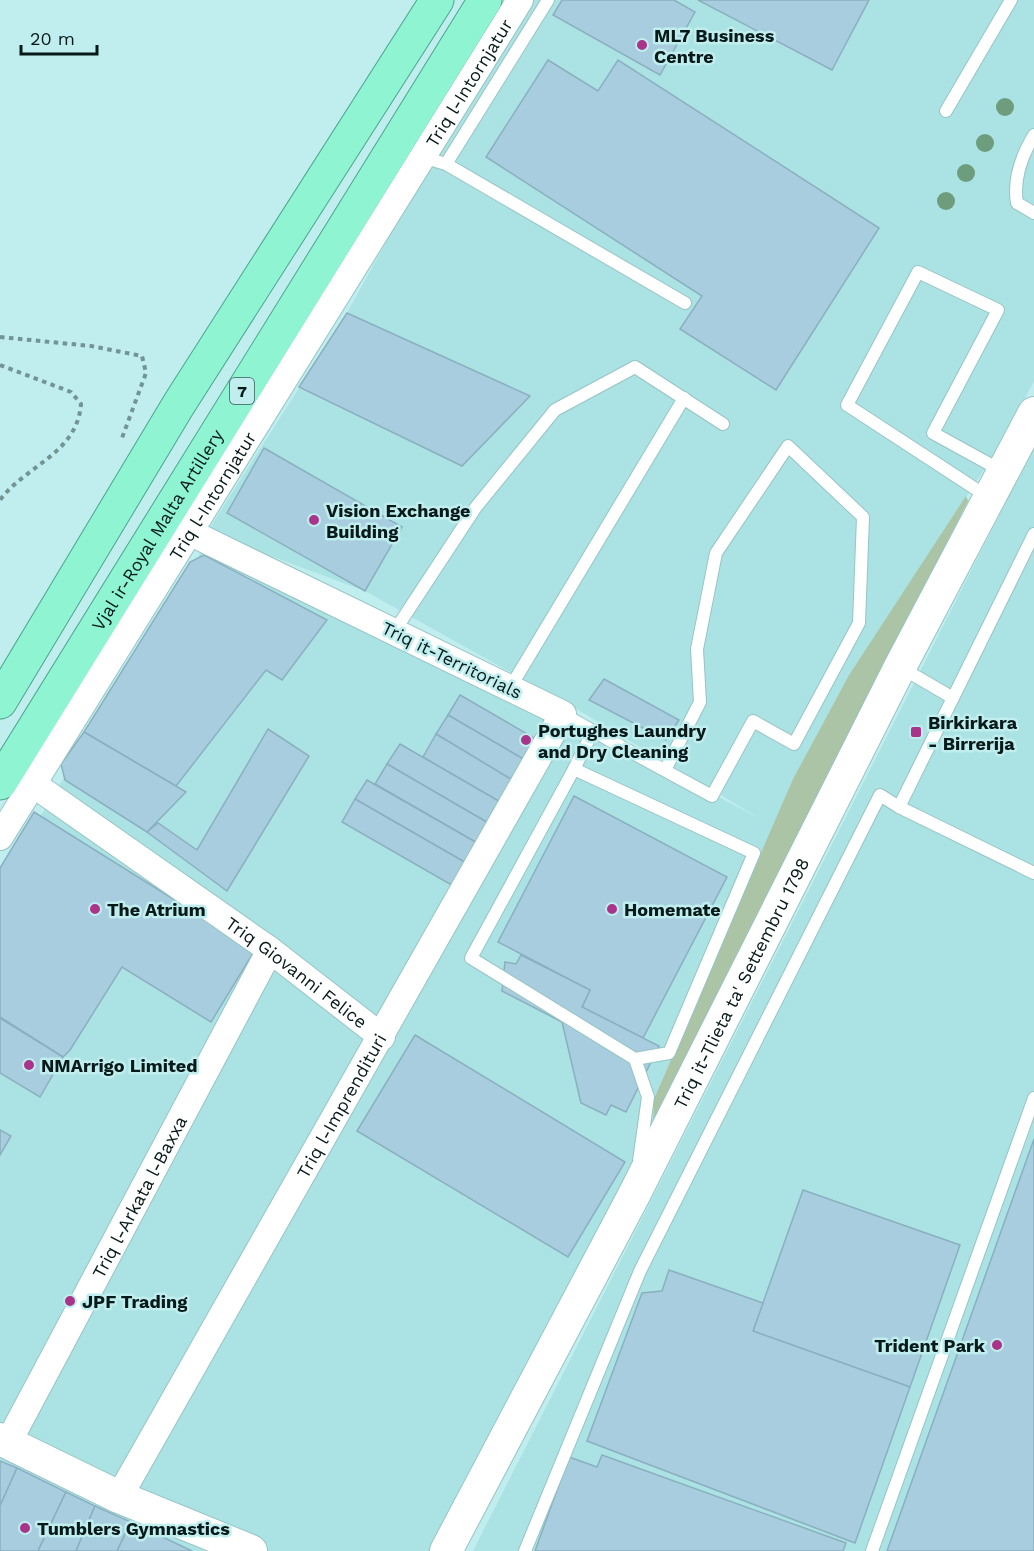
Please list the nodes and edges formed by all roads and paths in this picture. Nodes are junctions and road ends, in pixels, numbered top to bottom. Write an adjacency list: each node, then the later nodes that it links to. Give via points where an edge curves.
1 (437, 0): 27 (highway, via 180,404)
2 (485, 0): 32 (highway, Vjal ir-Royal Malta Artillery / 7)
3 (520, 0): 9 (street, Triq l-Intornjatur)
4 (548, 0): 10 (lane)
5 (1022, 0): 6 (lane)
6 (1010, 3): 7 (lane)
7 (946, 111)
8 (1034, 135): 11 (lane, via 1014,186 1017,203)
9 (422, 157): 10 (lane); 21 (street, Triq l-Intornjatur)
10 (446, 164): 12 (lane)
11 (1034, 213)
12 (685, 303)
13 (0, 337): 18 (path, via 91,346 142,356 146,373)
14 (0, 365): 20 (path, via 71,392 81,404 80,417 65,445)
15 (684, 398): 17 (lane); 23 (lane, via 635,367 555,410 476,507); 25 (lane)
16 (1034, 413): 19 (street, Triq it-Tlieta ta' Settembru 1798)
17 (723, 424)
18 (120, 444)
19 (996, 484): 19 (lane, via 847,405 918,272 998,310 933,433); 24 (street, Triq it-Tlieta ta' Settembru 1798)
20 (0, 500)
21 (189, 532): 23 (street, Triq it-Territorials); 33 (street, Triq l-Intornjatur)
22 (1034, 534): 26 (lane)
23 (394, 632): 25 (street, Triq it-Territorials)
24 (900, 667): 26 (lane); 41 (street, Triq it-Tlieta ta' Settembru 1798)
25 (510, 688): 28 (street, Triq it-Territorials)
26 (953, 698): 34 (lane)
27 (0, 702)
28 (563, 714): 29 (lane, Triq it-Territorials); 38 (street, Triq l-Imprendituri)
29 (593, 731): 30 (lane); 31 (lane, Triq it-Territorials)
30 (574, 769): 39 (lane, via 471,958); 39 (lane, via 754,852 669,1053)
31 (665, 770): 31 (lane, Triq it-Territorials, via 712,796 753,721 794,744 859,623 863,517 788,446 716,553 697,649 700,702)
32 (0, 783)
33 (33, 784): 35 (street, Triq l-Intornjatur); 37 (street, Triq Giovanni Felice)
34 (899, 807): 36 (lane); 46 (lane, via 880,795 640,1271)
35 (0, 837)
36 (1034, 873)
37 (270, 950): 38 (street, Triq Giovanni Felice); 42 (street, Triq l-Arkata l-Baxxa)
38 (382, 1036): 43 (street, Triq l-Imprendituri)
39 (635, 1059): 41 (lane, via 648,1097)
40 (1034, 1098): 47 (lane)
41 (634, 1195): 45 (street, Triq it-Tlieta ta' Settembru 1798)
42 (4, 1441): 43 (street)
43 (119, 1497): 44 (street)
44 (251, 1551)
45 (446, 1551)
46 (525, 1551)
47 (873, 1551)

